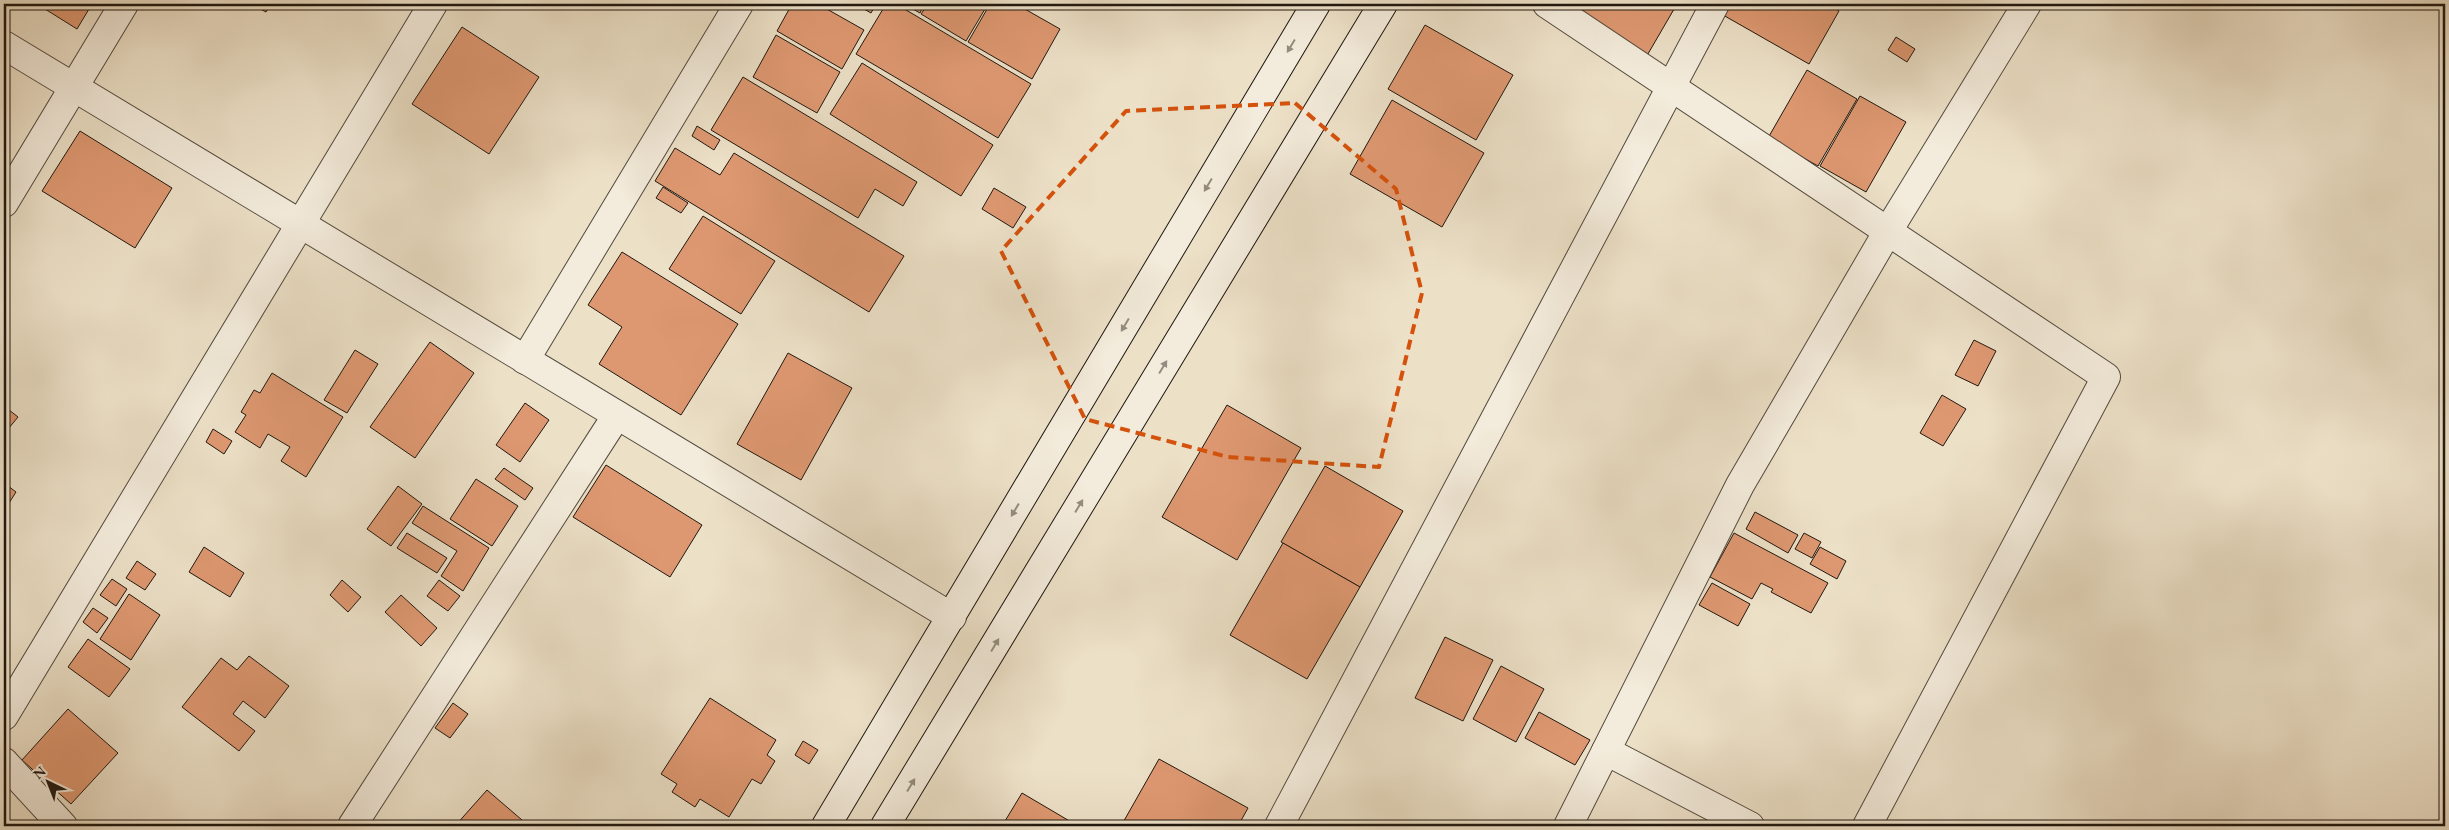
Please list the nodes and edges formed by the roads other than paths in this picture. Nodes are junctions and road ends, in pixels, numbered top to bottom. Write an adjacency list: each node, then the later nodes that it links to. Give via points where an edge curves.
1 (124, 4): 11 (street)
2 (433, 4): 13 (street)
3 (739, 4): 15 (street)
4 (1316, 4): 17 (street, one-way to 17)
5 (1383, 4): 24 (street, one-way to 5)
6 (1547, 4): 10 (street)
7 (1715, 4): 10 (street)
8 (2027, 4): 14 (street)
9 (4, 46): 11 (street)
10 (1671, 86): 14 (street); 25 (street)
11 (73, 88): 12 (street); 13 (street)
12 (4, 203)
13 (300, 224): 15 (street); 18 (street)
14 (1888, 231): 19 (street, via 1740,485); 28 (street, via 2106,376)
15 (525, 360): 16 (street)
16 (617, 415): 17 (street); 22 (street)
17 (952, 617): 23 (street)
18 (4, 716)
19 (1606, 750): 26 (street); 27 (street)
20 (4, 762): 21 (street)
21 (64, 826)
22 (352, 826)
23 (826, 826)
24 (886, 826)
25 (1279, 826)
26 (1568, 826)
27 (1750, 826)
28 (1867, 826)

